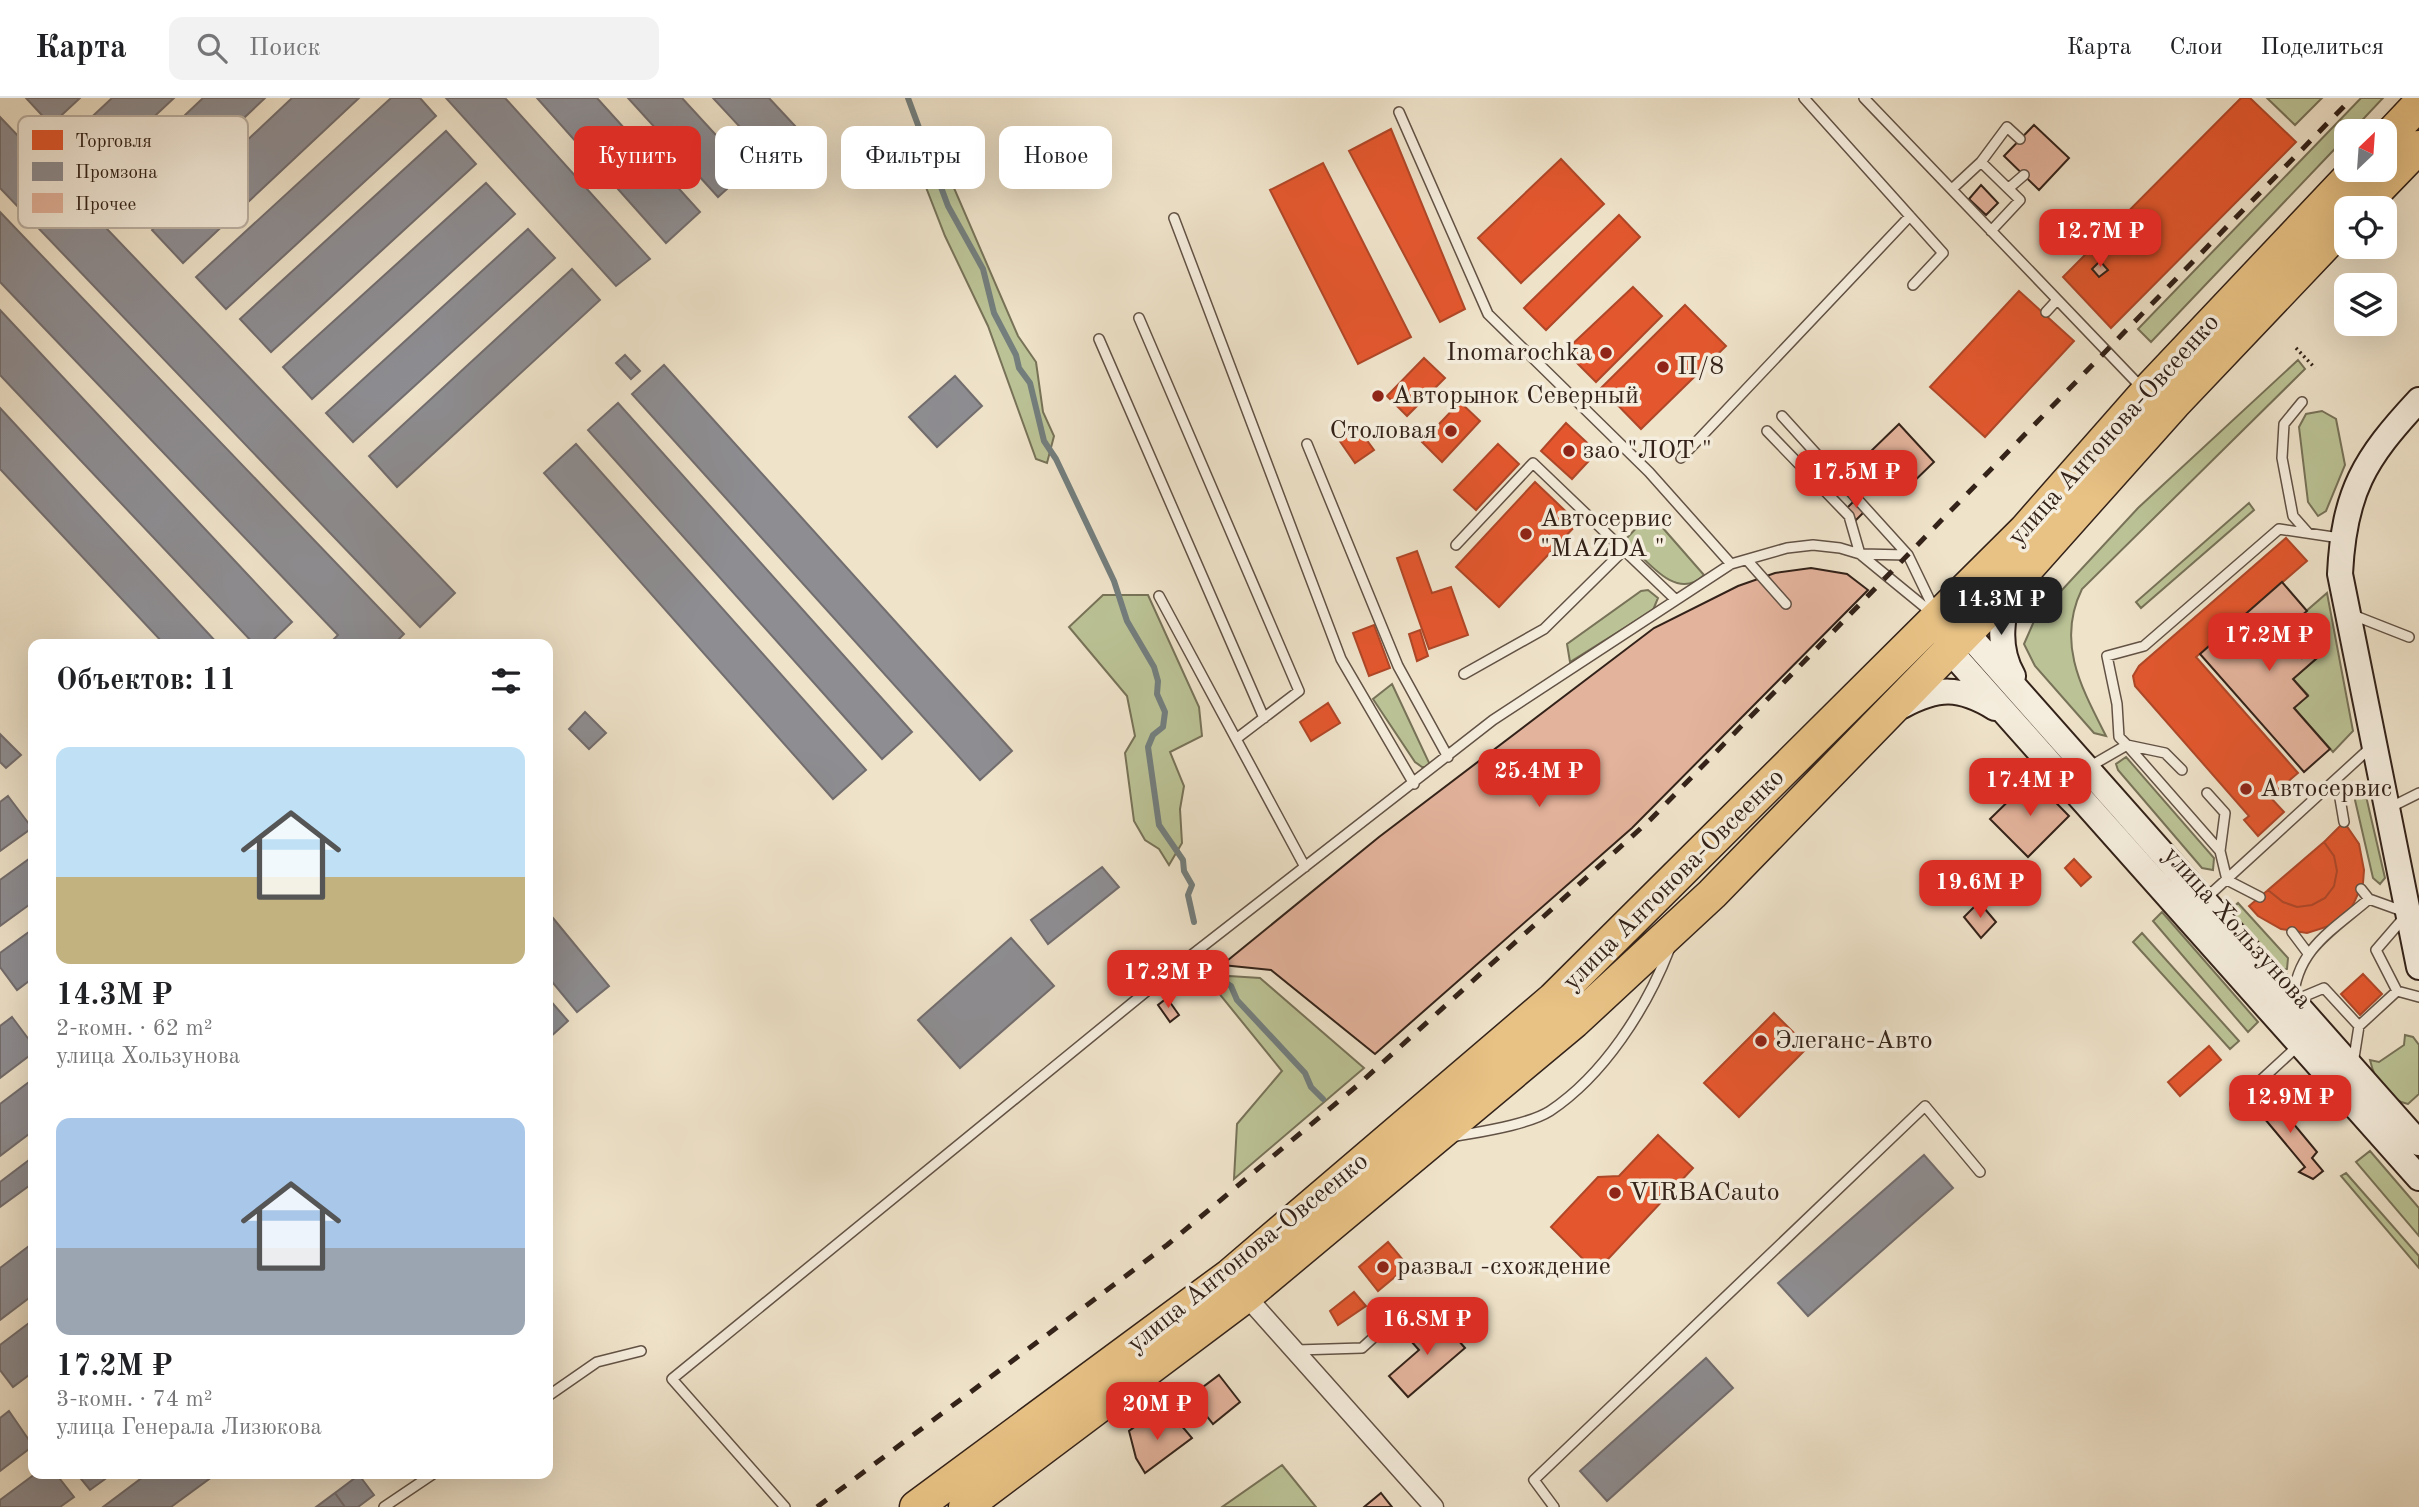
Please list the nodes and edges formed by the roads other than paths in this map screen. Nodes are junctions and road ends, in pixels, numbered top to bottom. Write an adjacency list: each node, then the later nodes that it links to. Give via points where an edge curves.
1 (1804, 98): 14 (lane)
2 (1864, 98): 12 (lane)
3 (2419, 104): 5 (highway)
4 (1399, 112): 37 (lane, via 1488,314 1649,472)
5 (2398, 126)
6 (2020, 139): 8 (lane, via 2007,127)
7 (2419, 147): 13 (highway)
8 (1981, 162): 11 (lane); 12 (lane)
9 (2024, 175): 11 (lane)
10 (2346, 182): 24 (highway, улица Антонова-Овсеенко)
11 (2009, 188): 16 (lane, via 2020,200)
12 (1952, 189): 16 (lane)
13 (2372, 196)
14 (1910, 216): 18 (lane, via 1943,253); 29 (lane)
15 (1174, 218): 57 (lane, via 1341,659)
16 (1991, 231): 19 (lane)
17 (2334, 234): 24 (highway, улица Антонова-Овсеенко)
18 (1913, 285)
19 (2057, 300): 20 (lane); 24 (lane)
20 (2046, 312)
21 (1139, 318): 49 (lane, via 1299,691)
22 (1099, 339): 49 (lane)
23 (2419, 400): 31 (main road, via 2379,443 2362,470)
24 (2156, 402): 38 (highway, улица Антонова-Овсеенко); 43 (highway, улица Антонова-Овсеенко)
25 (2302, 402): 30 (lane, via 2284,424 2282,458 2293,516)
26 (1782, 416): 35 (lane)
27 (1767, 431): 34 (lane, via 1849,516)
28 (1307, 444): 53 (lane, via 1398,666)
29 (1681, 458)
30 (2308, 533): 31 (lane); 52 (lane, via 2279,529 2144,646 2107,656 2119,737)
31 (2342, 538): 42 (main road, via 2340,574)
32 (1456, 545): 33 (lane, via 1533,463)
33 (1624, 550): 40 (lane); 46 (lane, via 1544,629)
34 (1860, 554): 35 (lane); 36 (lane, via 1813,545); 43 (lane)
35 (1908, 555): 43 (lane)
36 (1747, 559): 37 (lane); 41 (lane)
37 (1731, 564): 40 (lane)
38 (2008, 590): 45 (highway, улица Антонова-Овсеенко); 47 (main road, улица Хользунова, via 2001,628 2004,660)
39 (1159, 596): 50 (lane)
40 (1676, 600): 53 (lane, via 1493,720)
41 (1786, 604)
42 (2348, 613): 44 (lane); 51 (main road)
43 (1939, 619): 45 (main road, улица Хользунова); 93 (highway, улица Антонова-Овсеенко, via 1553,999 1230,1275)
44 (2409, 637)
45 (1959, 642): 47 (main road, улица Хользунова); 48 (highway, улица Антонова-Овсеенко)
46 (1464, 674)
47 (2019, 709): 48 (main road, улица Хользунова, via 1954,691 1929,691); 54 (main road, улица Хользунова); 78 (main road, улица Хользунова)
48 (1892, 711): 70 (highway, улица Антонова-Овсеенко)
49 (1264, 718): 50 (lane)
50 (1236, 739): 63 (lane)
51 (2374, 743): 56 (lane); 60 (main road)
52 (2127, 745): 54 (lane); 55 (lane, via 2165,753); 62 (lane)
53 (1447, 757): 57 (lane)
54 (2087, 768): 68 (main road, улица Хользунова)
55 (2182, 770)
56 (2336, 781): 61 (lane); 64 (lane)
57 (1414, 784): 63 (lane)
58 (2207, 793): 62 (lane, via 2225,813)
59 (2419, 793): 60 (lane)
60 (2387, 808): 69 (main road)
61 (2344, 822)
62 (2220, 850): 64 (lane)
63 (1305, 867): 92 (lane, via 672,1379)
64 (2227, 880): 66 (lane); 68 (lane)
65 (2361, 889): 67 (lane)
66 (2260, 897)
67 (2369, 899): 69 (lane); 72 (lane)
68 (2204, 900): 76 (main road, улица Хользунова)
69 (2408, 913): 73 (main road); 74 (lane, via 2376,950)
70 (1678, 925): 81 (highway, улица Антонова-Овсеенко, via 1574,1022); 81 (lane, via 1657,980 1623,1034 1579,1086 1548,1112 1489,1131)
71 (2291, 932): 72 (lane)
72 (2307, 952): 76 (lane)
73 (2419, 967)
74 (2397, 991): 75 (lane); 77 (lane)
75 (2419, 997)
76 (2293, 1001): 77 (lane, via 2324,988); 79 (main road, улица Хользунова)
77 (2359, 1026): 79 (lane)
78 (2300, 1044): 80 (lane); 84 (main road, улица Хользунова)
79 (2352, 1068): 82 (main road, улица Хользунова)
80 (2235, 1104)
81 (1434, 1139): 85 (highway, улица Антонова-Овсеенко)
82 (2419, 1143)
83 (1980, 1172): 96 (lane, via 1925,1107 1534,1480)
84 (2419, 1178)
85 (1246, 1296): 87 (street); 94 (highway, улица Антонова-Овсеенко)
86 (1396, 1317): 87 (lane, via 1362,1348)
87 (1295, 1350): 95 (street)
88 (641, 1351): 89 (lane, via 597,1362)
89 (553, 1393)
90 (426, 1479): 91 (lane)
91 (384, 1507)
92 (785, 1507)
93 (916, 1507)
94 (965, 1507)
95 (1434, 1507)
96 (1554, 1507)

